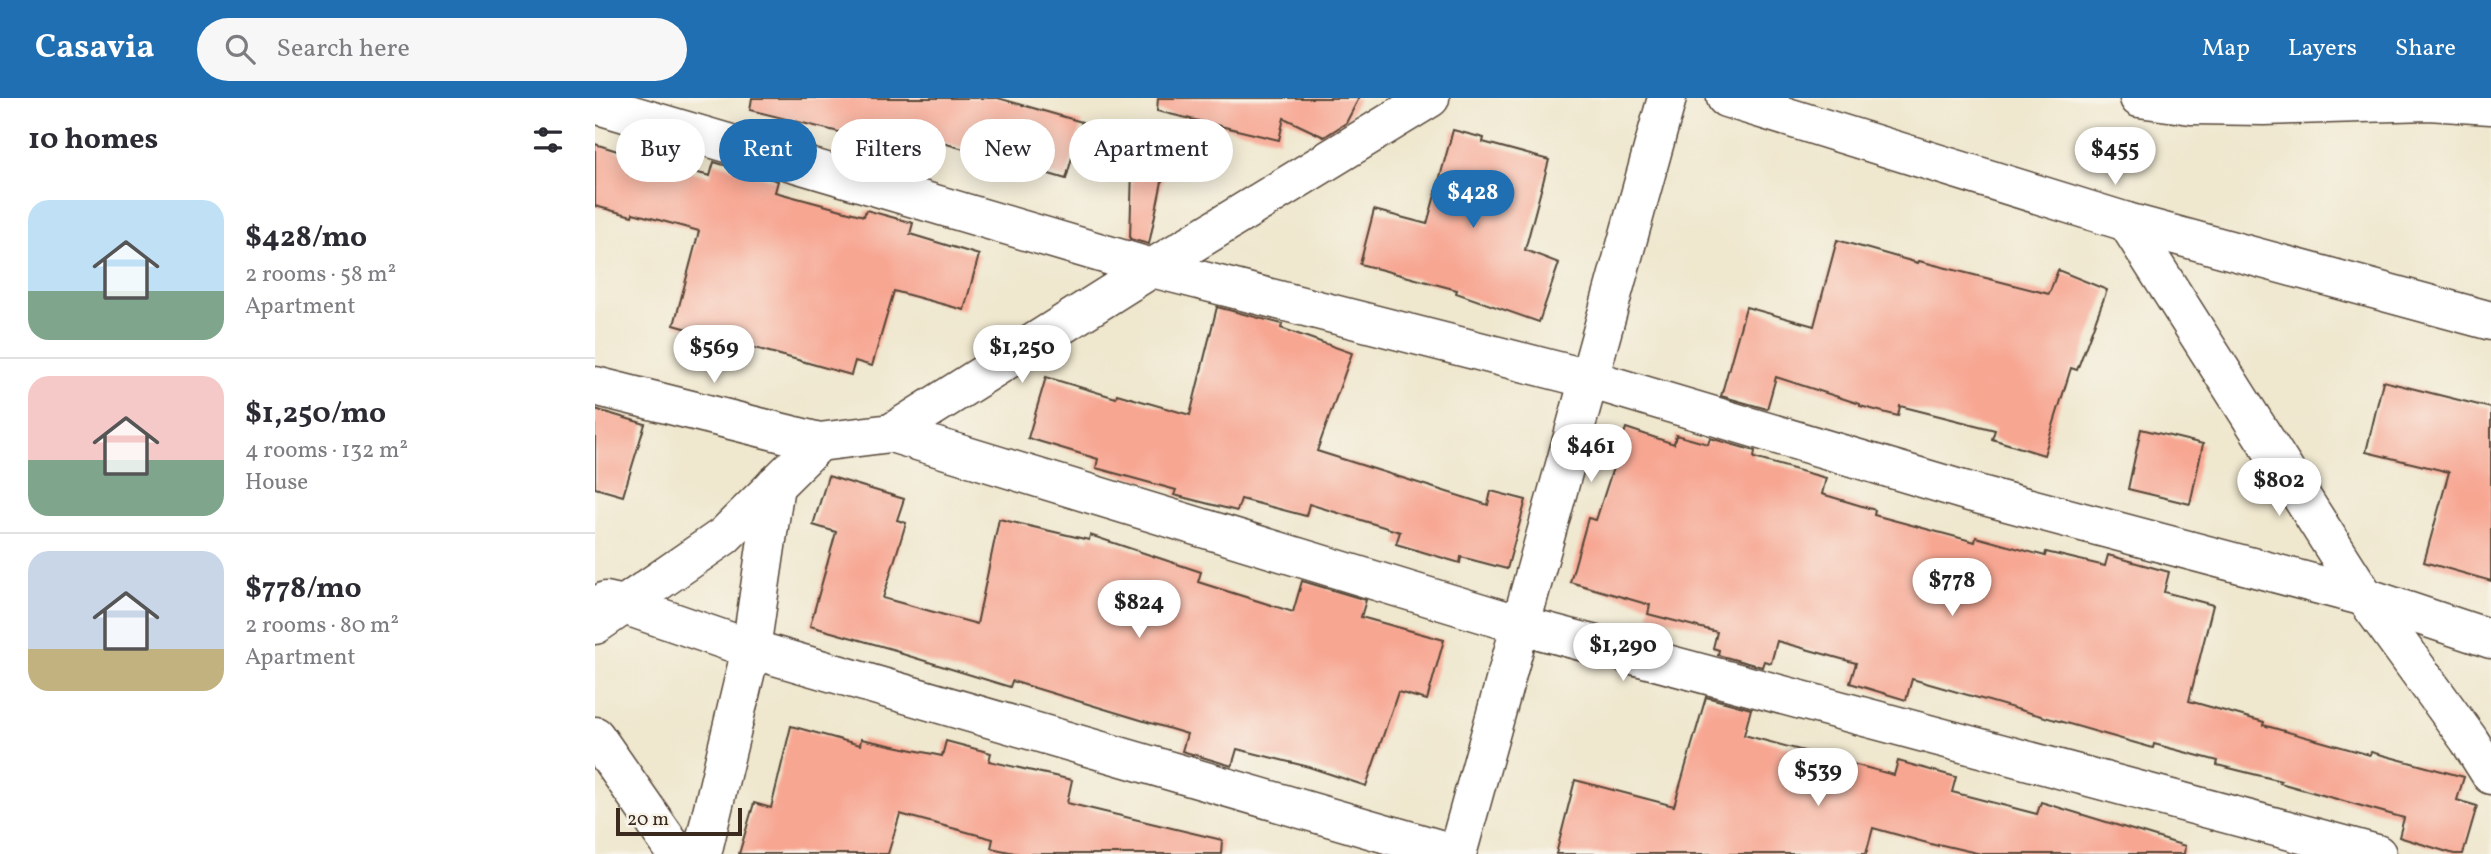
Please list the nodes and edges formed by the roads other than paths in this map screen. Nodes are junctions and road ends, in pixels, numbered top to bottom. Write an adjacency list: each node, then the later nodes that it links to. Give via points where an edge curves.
1 (1430, 98): 8 (street)
2 (1667, 98): 10 (street)
3 (1726, 98): 7 (street)
4 (2139, 98): 6 (street, via 2191,105 2428,101)
5 (595, 104): 8 (street)
6 (2491, 105)
7 (2127, 222): 9 (street); 15 (street)
8 (1152, 268): 10 (street); 12 (street)
9 (2491, 321)
10 (1589, 379): 15 (street, via 1973,494); 17 (street)
11 (595, 386): 13 (street)
12 (891, 433): 13 (street); 17 (street)
13 (819, 442): 14 (street)
14 (775, 485): 16 (street, via 724,536); 19 (street)
15 (2365, 597): 18 (street); 21 (street)
16 (605, 610): 19 (street)
17 (1521, 625): 24 (street); 25 (street)
18 (2491, 639)
19 (751, 649): 23 (street); 24 (street)
20 (595, 736): 22 (street)
21 (2491, 775)
22 (677, 854)
23 (702, 854)
24 (1457, 854)
25 (2377, 854)

